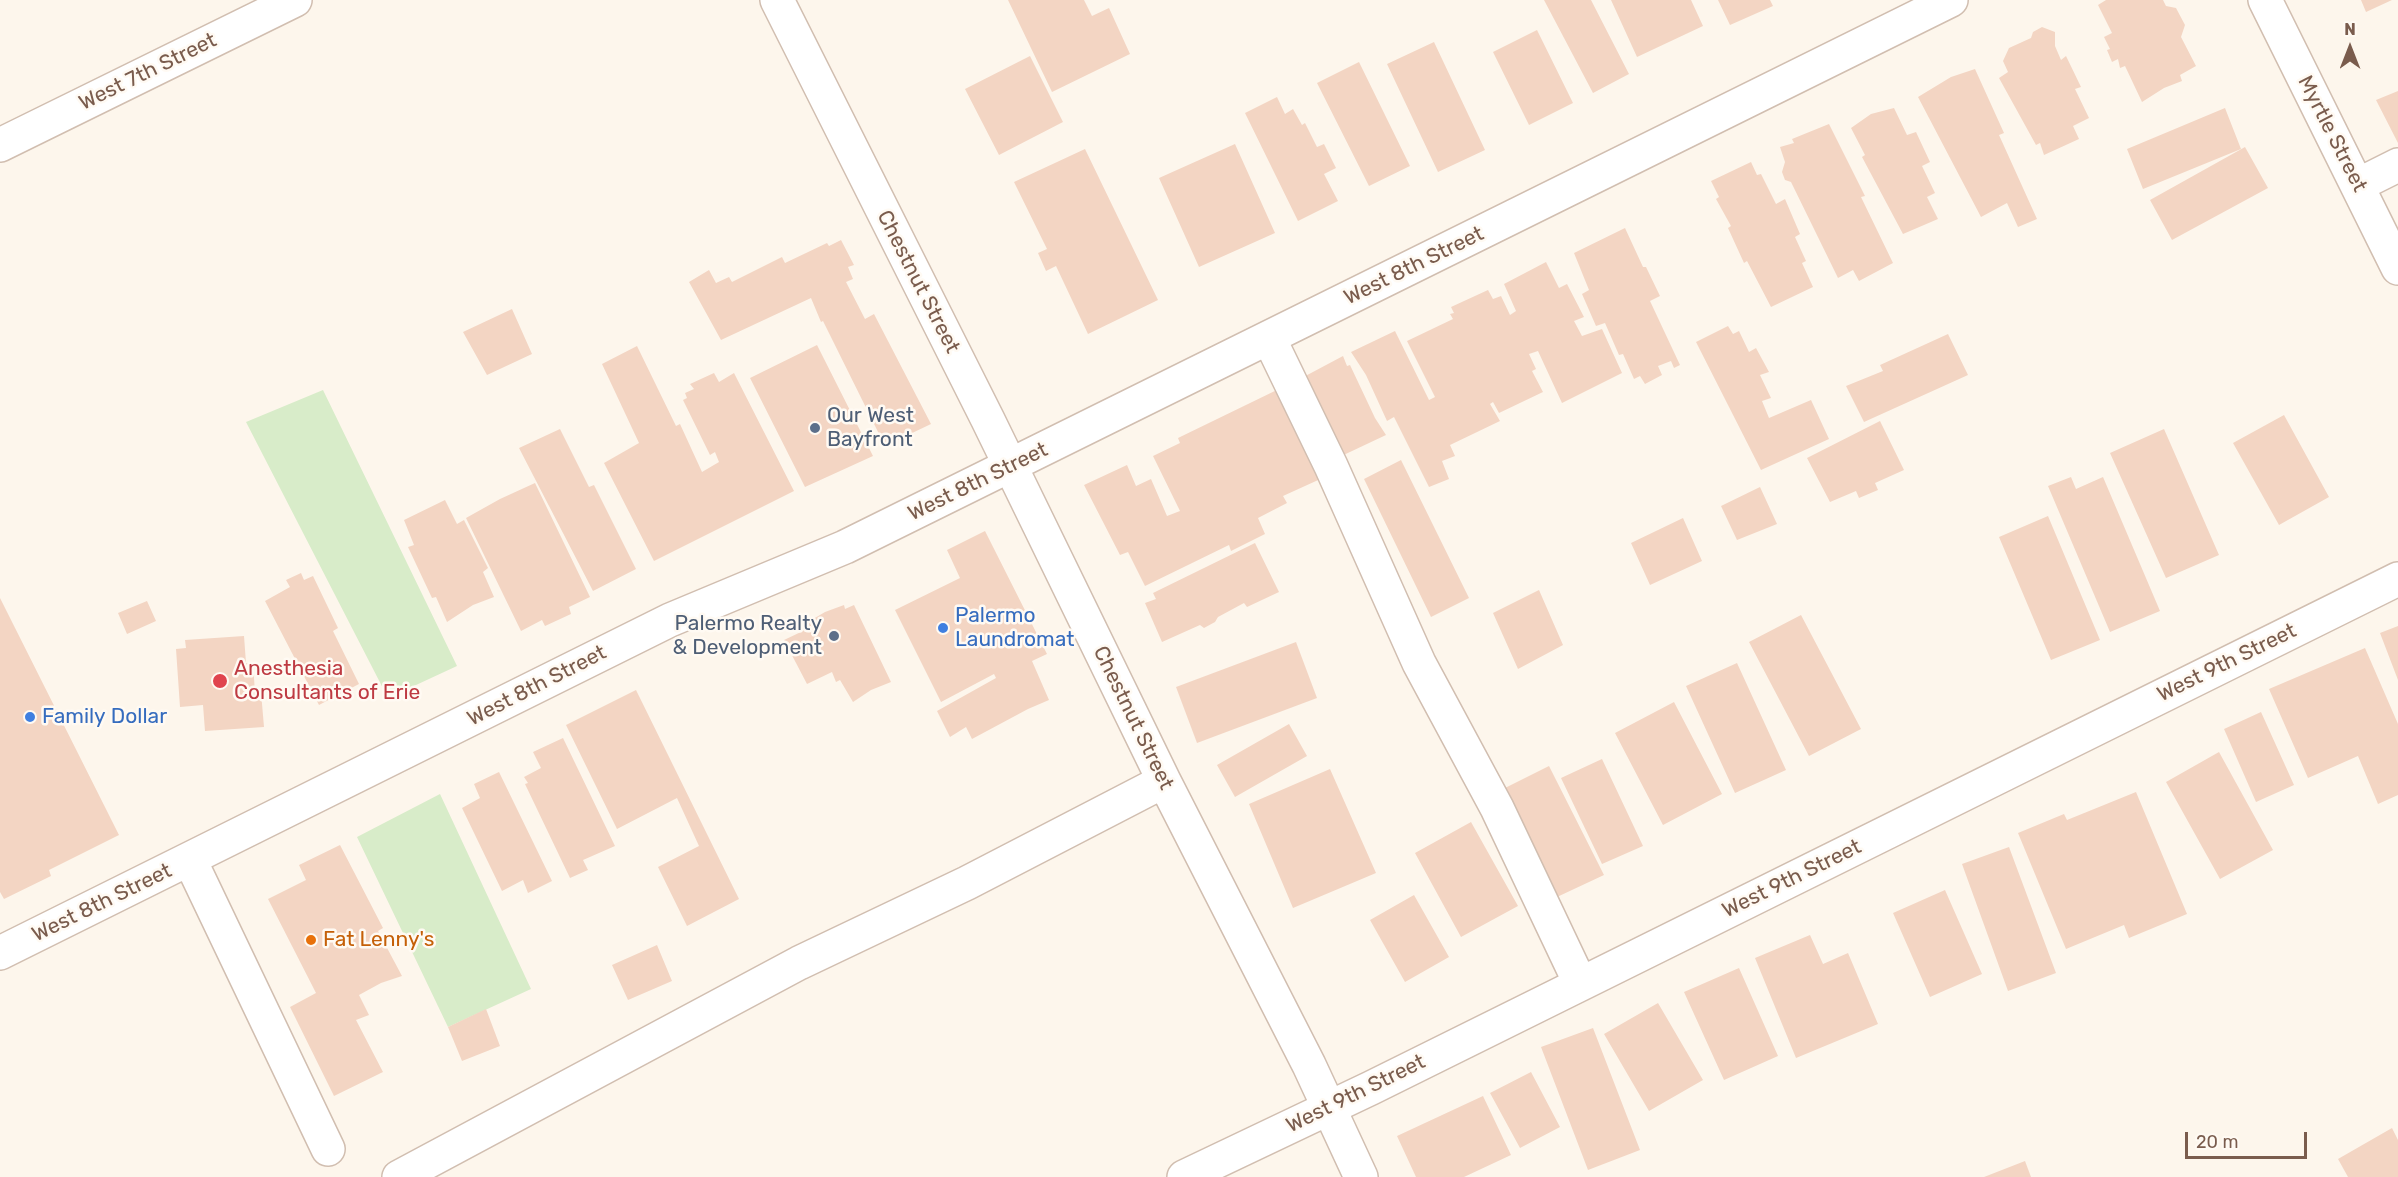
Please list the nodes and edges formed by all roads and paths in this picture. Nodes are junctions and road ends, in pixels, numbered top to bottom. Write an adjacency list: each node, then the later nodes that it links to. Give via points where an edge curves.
1 (295, 0): 6 (street, West 7th Street)
2 (777, 0): 11 (street, Chestnut Street)
3 (1951, 0): 5 (street, West 8th Street)
4 (2265, 0): 8 (street, Myrtle Street)
5 (1908, 10): 10 (street, West 8th Street)
6 (0, 145)
7 (2398, 165): 8 (street)
8 (2358, 185): 9 (street, Myrtle Street)
9 (2398, 268)
10 (1269, 338): 11 (street, West 8th Street); 16 (street, via 1419,663 1497,808)
11 (1009, 466): 13 (street, Chestnut Street); 14 (street, West 8th Street, via 845,547 670,620)
12 (2398, 579): 16 (street, West 9th Street)
13 (1164, 782): 17 (street, Chestnut Street); 19 (street, via 799,963)
14 (190, 860): 15 (street, West 8th Street); 18 (street)
15 (0, 953)
16 (1580, 983): 17 (street, West 9th Street)
17 (1330, 1108): 20 (street, West 9th Street); 21 (street, Chestnut Street)
18 (328, 1149)
19 (399, 1177)
20 (1184, 1177)
21 (1361, 1177)

